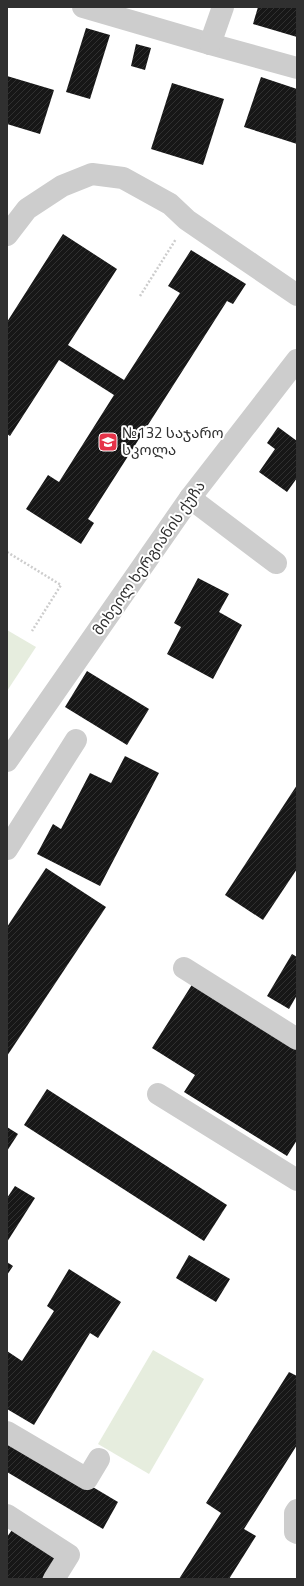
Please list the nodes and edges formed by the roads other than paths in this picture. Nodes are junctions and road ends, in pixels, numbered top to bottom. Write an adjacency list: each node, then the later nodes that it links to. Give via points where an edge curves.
1 (83, 7): 3 (street)
2 (223, 7): 3 (street)
3 (210, 44): 4 (street)
4 (297, 68)
5 (7, 235): 6 (street, via 27,209 62,186 92,174 123,178 170,204 187,220)
6 (297, 295)
7 (297, 360): 8 (street, მიხეილ ხერგიანის ქუჩა)
8 (190, 498): 9 (street); 11 (street, მიხეილ ხერგიანის ქუჩა)
9 (276, 563)
10 (76, 740): 12 (street)
11 (7, 761)
12 (7, 849)
13 (184, 968): 14 (street)
14 (297, 1040)
15 (158, 1094): 16 (street)
16 (297, 1180)
17 (7, 1432): 18 (street, via 87,1479)
18 (99, 1459)
19 (297, 1510): 21 (street)
20 (7, 1515): 22 (street, via 69,1555)
21 (297, 1533)
22 (54, 1579)

